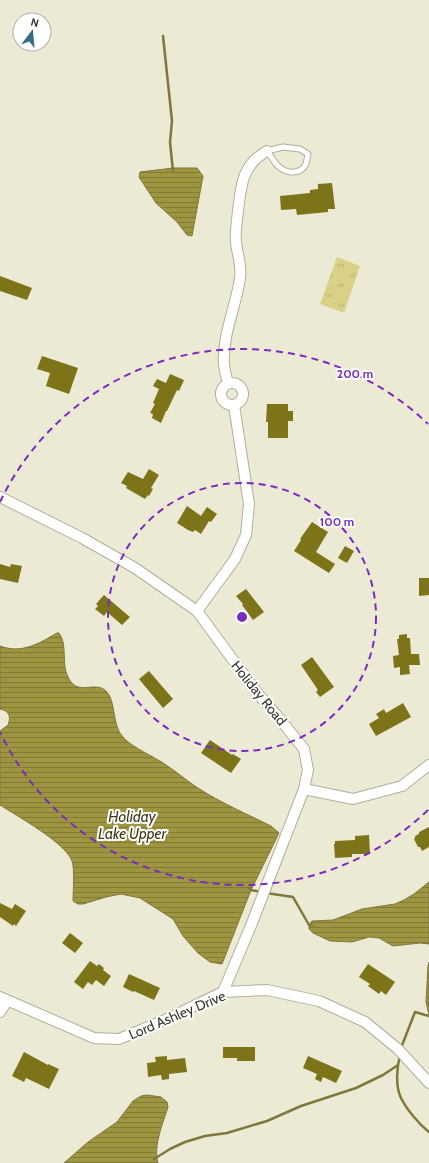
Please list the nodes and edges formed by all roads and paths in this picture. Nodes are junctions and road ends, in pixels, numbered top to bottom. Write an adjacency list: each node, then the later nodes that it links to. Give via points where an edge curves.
1 (267, 151): 1 (lane, via 283,147 300,149 308,154 301,170 292,173 283,171 276,165); 2 (street, via 251,163 243,179 239,196 236,246 240,259 240,277 226,339 224,366)
2 (228, 383): 3 (street, via 222,388 221,395 224,401); 3 (street, via 239,384 243,391 243,398)
3 (234, 405): 5 (street, via 249,504 246,535 235,559)
4 (0, 497): 5 (street, Holiday Road, via 135,568)
5 (197, 611): 7 (street, Holiday Road, via 258,694 304,749 308,770)
6 (429, 765): 7 (street, via 402,786 353,798)
7 (304, 789): 8 (street, Holiday Road)
8 (223, 992): 9 (street, Lord Ashley Drive, via 119,1039 94,1038); 11 (street, Lord Ashley Drive, via 267,990 324,1003 365,1022 398,1049)
9 (4, 999): 10 (street)
10 (0, 1012)
11 (429, 1082)

